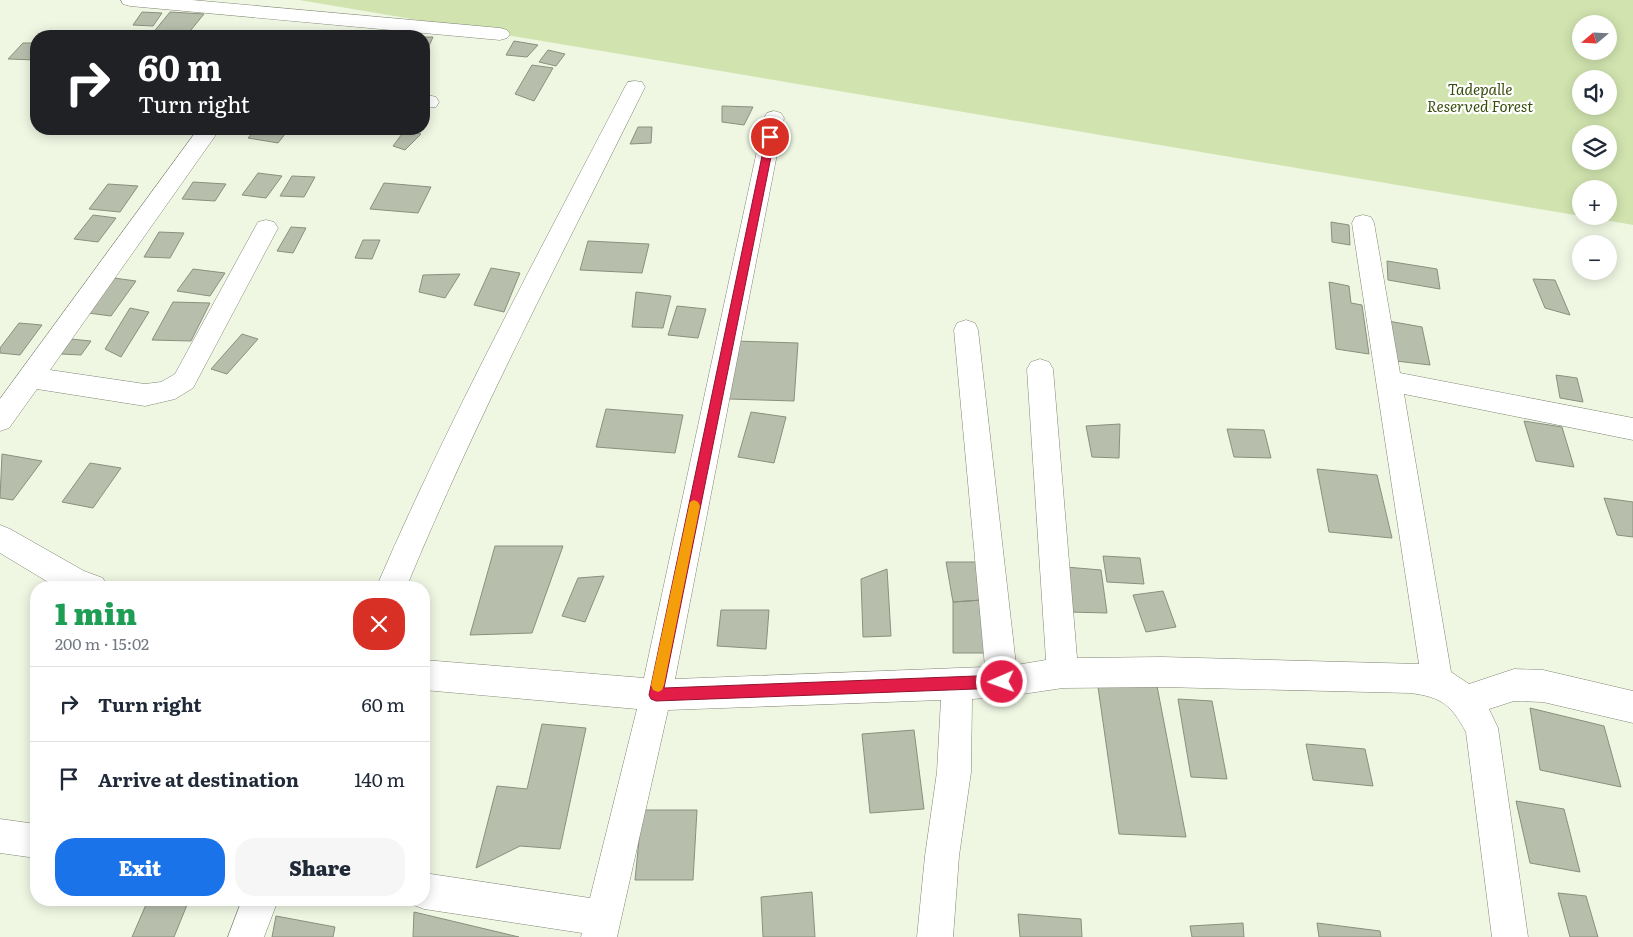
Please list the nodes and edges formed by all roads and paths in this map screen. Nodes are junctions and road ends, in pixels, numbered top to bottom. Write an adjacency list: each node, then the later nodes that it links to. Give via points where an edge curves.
1 (130, 0): 3 (street)
2 (314, 0): 3 (street)
3 (295, 23): 4 (street)
4 (425, 30)
5 (430, 30): 6 (street)
6 (500, 34)
7 (635, 88): 20 (street, via 492,370 417,524)
8 (774, 118): 26 (street)
9 (205, 135): 14 (street)
10 (1363, 223): 15 (street)
11 (266, 228): 14 (street, via 184,381 166,392 145,395)
12 (966, 330): 24 (street)
13 (1040, 369): 21 (street)
14 (31, 378): 16 (street)
15 (1388, 381): 17 (street); 23 (street)
16 (3, 411)
17 (1633, 429)
18 (0, 538): 19 (street)
19 (73, 581)
20 (394, 581)
21 (1063, 673): 23 (street, via 1192,673); 24 (street)
22 (430, 676): 26 (street)
23 (1437, 681): 27 (street)
24 (1002, 682): 25 (street)
25 (957, 683): 26 (street); 35 (street, via 954,772 942,856)
26 (656, 695): 33 (street)
27 (1466, 701): 28 (street, via 1514,685 1543,686); 36 (street, via 1482,728)
28 (1633, 707)
29 (0, 836): 30 (street)
30 (30, 840)
31 (430, 892): 33 (street)
32 (258, 906): 34 (street)
33 (601, 927)
34 (246, 937)
35 (936, 937)
36 (1510, 937)

